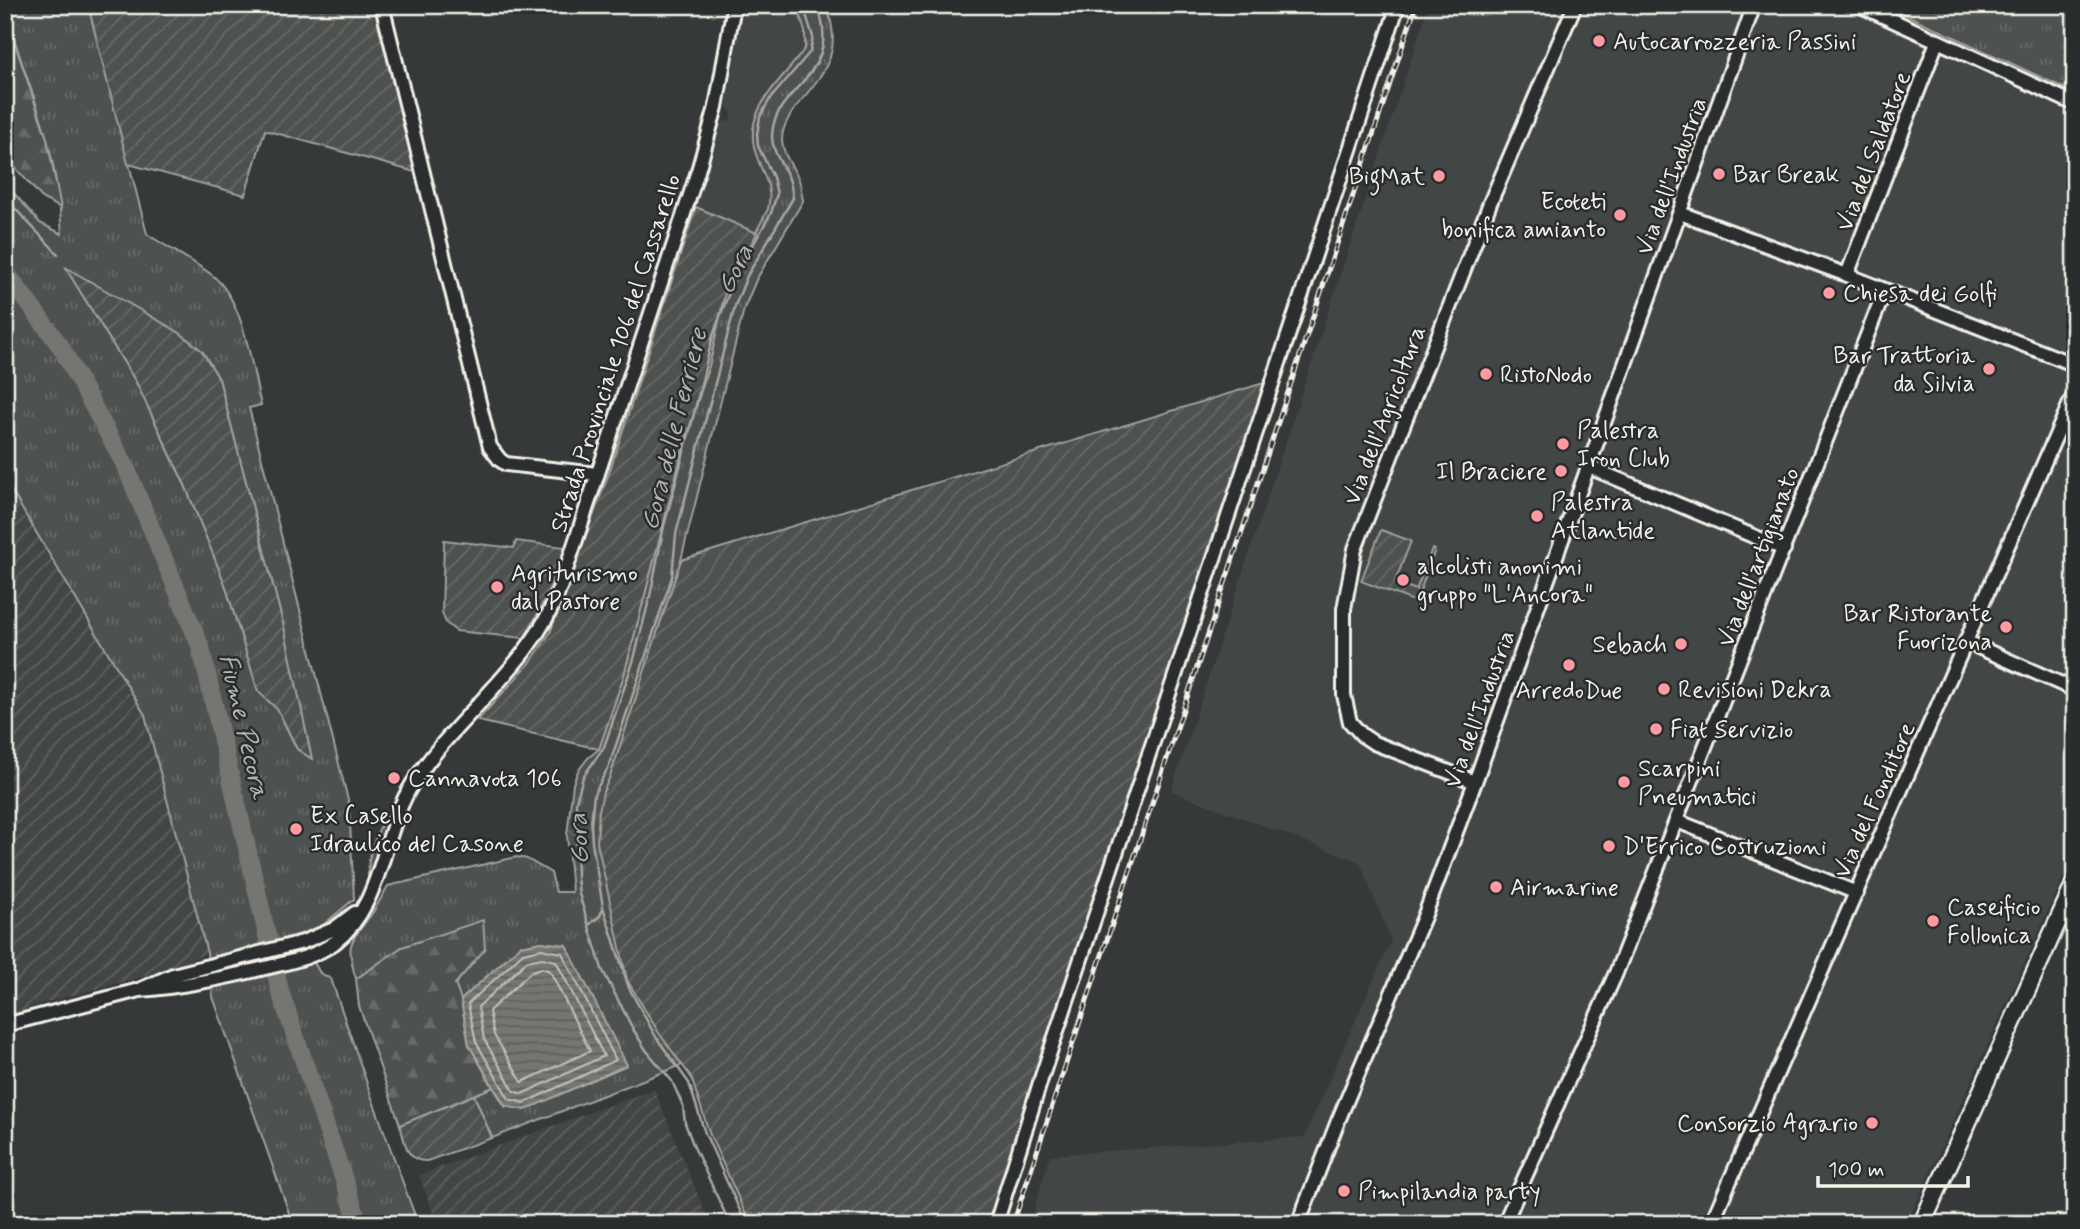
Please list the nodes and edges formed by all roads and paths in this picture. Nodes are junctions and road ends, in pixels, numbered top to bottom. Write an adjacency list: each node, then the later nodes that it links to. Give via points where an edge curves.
1 (382, 5): 15 (street, via 490,447 506,464)
2 (734, 5): 15 (street, Strada Provinciale 106 del Cassarello, via 708,137)
3 (1398, 5): 26 (street)
4 (1575, 5): 19 (street, Via dell'Agricoltura, via 1393,448 1355,549 1346,587 1342,675 1350,722 1374,743)
5 (1754, 5): 9 (street, Via dell'Industria)
6 (1859, 5): 7 (street)
7 (1937, 42): 8 (street); 10 (street, Via del Saldatore)
8 (2075, 104)
9 (1680, 213): 10 (street); 14 (street, Via dell'Industria)
10 (1847, 275): 11 (street)
11 (1885, 290): 12 (street); 16 (street, Via dell'artigianato)
12 (2075, 365)
13 (2075, 392): 17 (street, Via del Fonditore)
14 (1589, 467): 16 (street); 19 (street, Via dell'Industria)
15 (597, 474): 23 (street, Strada Provinciale 106 del Cassarello, via 549,616 530,645 413,782)
16 (1784, 549): 20 (street, Via dell'artigianato)
17 (1967, 642): 18 (street); 22 (street, Via del Fonditore)
18 (2075, 690)
19 (1475, 782): 27 (street, Via dell'Industria)
20 (1677, 821): 22 (street); 28 (street, Via dell'artigianato, via 1597,1017)
21 (2075, 883): 30 (main road)
22 (1857, 893): 29 (street, Via del Fonditore)
23 (363, 906): 24 (street, Strada Provinciale 106 del Cassarello, via 334,929 303,942 173,975); 24 (street, Strada Provinciale 106 del Cassarello, via 344,934 308,957 175,988)
24 (139, 990): 25 (street, Strada Provinciale 106 del Cassarello)
25 (5, 1025)
26 (996, 1224)
27 (1298, 1224)
28 (1504, 1224)
29 (1710, 1224)
30 (1922, 1224)

